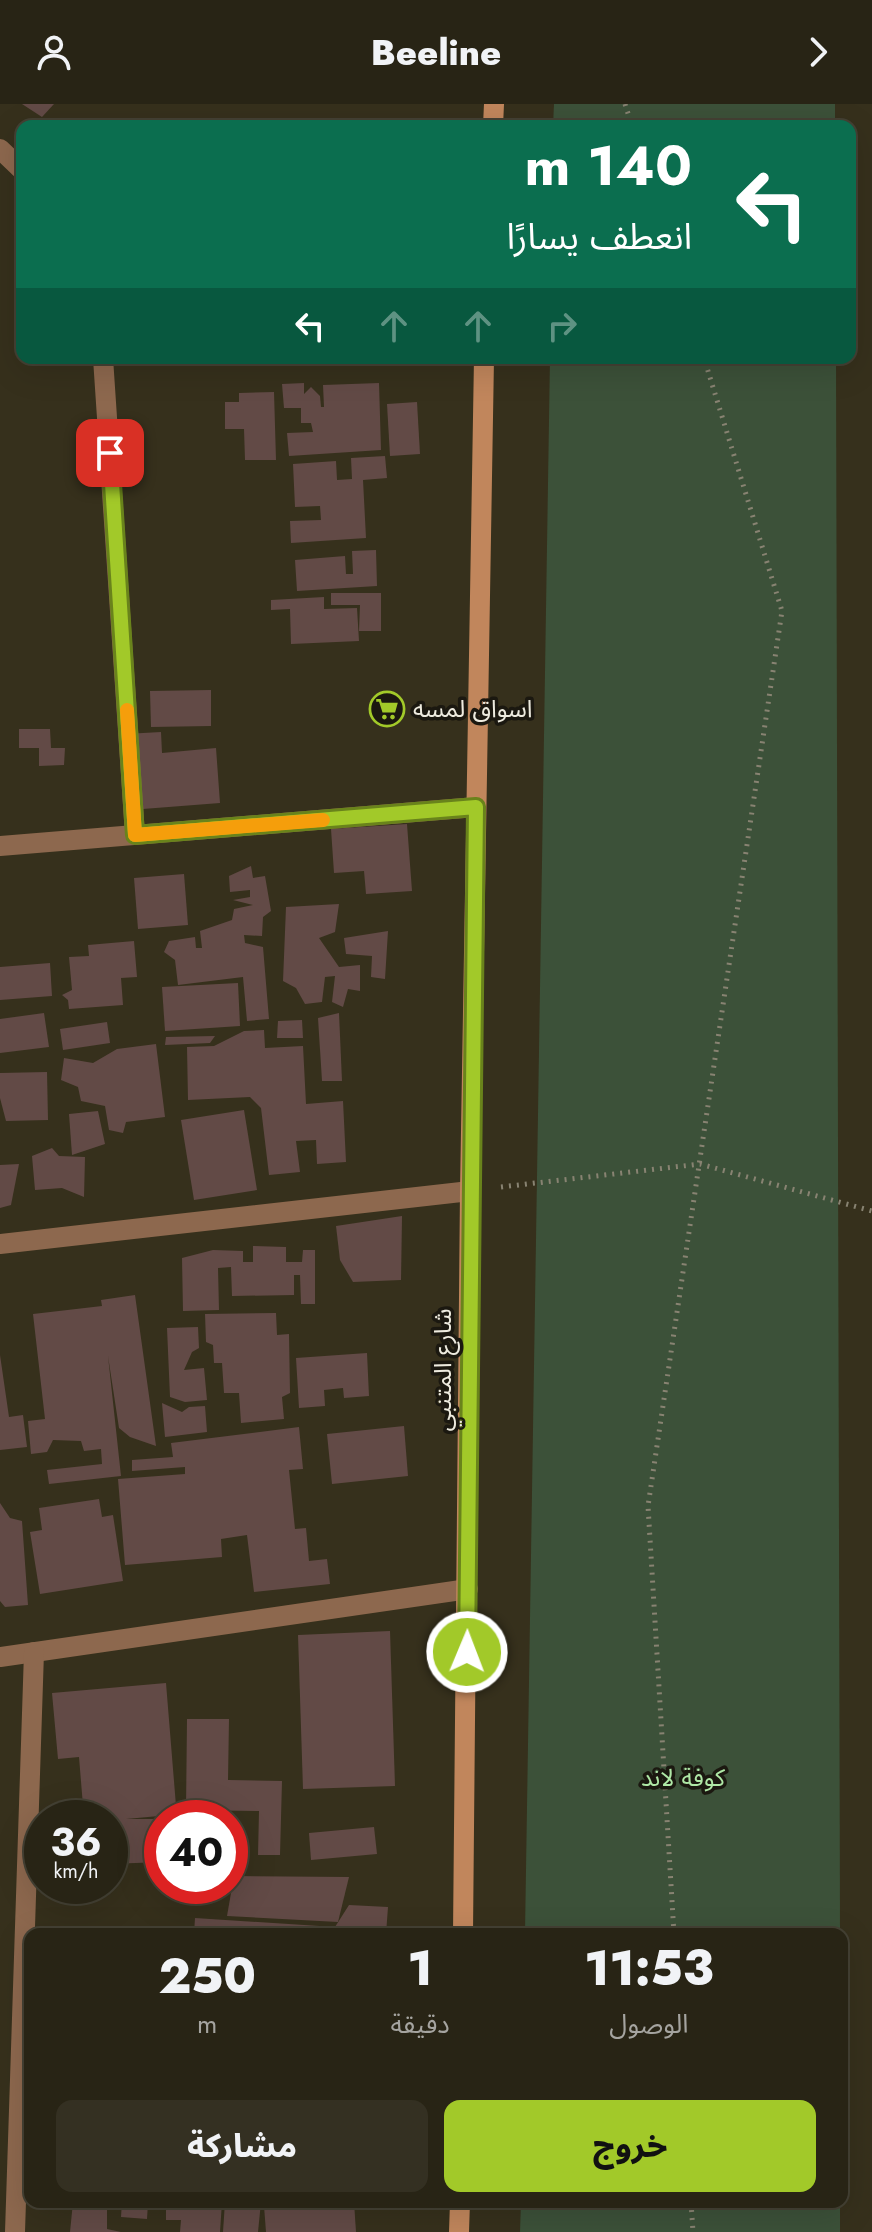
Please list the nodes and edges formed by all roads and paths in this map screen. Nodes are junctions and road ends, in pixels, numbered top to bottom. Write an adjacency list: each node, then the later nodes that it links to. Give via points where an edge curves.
1 (0, 149): 2 (street)
2 (16, 164)
3 (103, 364): 7 (street)
4 (484, 364): 6 (street, شارع المتنبي)
5 (706, 364): 9 (path, via 782,611)
6 (476, 807): 7 (street); 10 (street, شارع المتنبي)
7 (135, 835): 8 (street)
8 (0, 846)
9 (700, 1164): 10 (path); 11 (path); 18 (path, via 648,1506)
10 (470, 1191): 12 (street); 13 (street, شارع المتنبي)
11 (872, 1211)
12 (0, 1244)
13 (468, 1589): 14 (street); 17 (street, شارع المتنبي)
14 (34, 1652): 15 (street); 16 (street)
15 (0, 1657)
16 (25, 1928)
17 (463, 1928)
18 (674, 1928)
19 (24, 1957): 22 (street)
20 (460, 2208): 23 (street)
21 (691, 2208): 24 (path)
22 (15, 2232)
23 (459, 2232)
24 (693, 2232)

